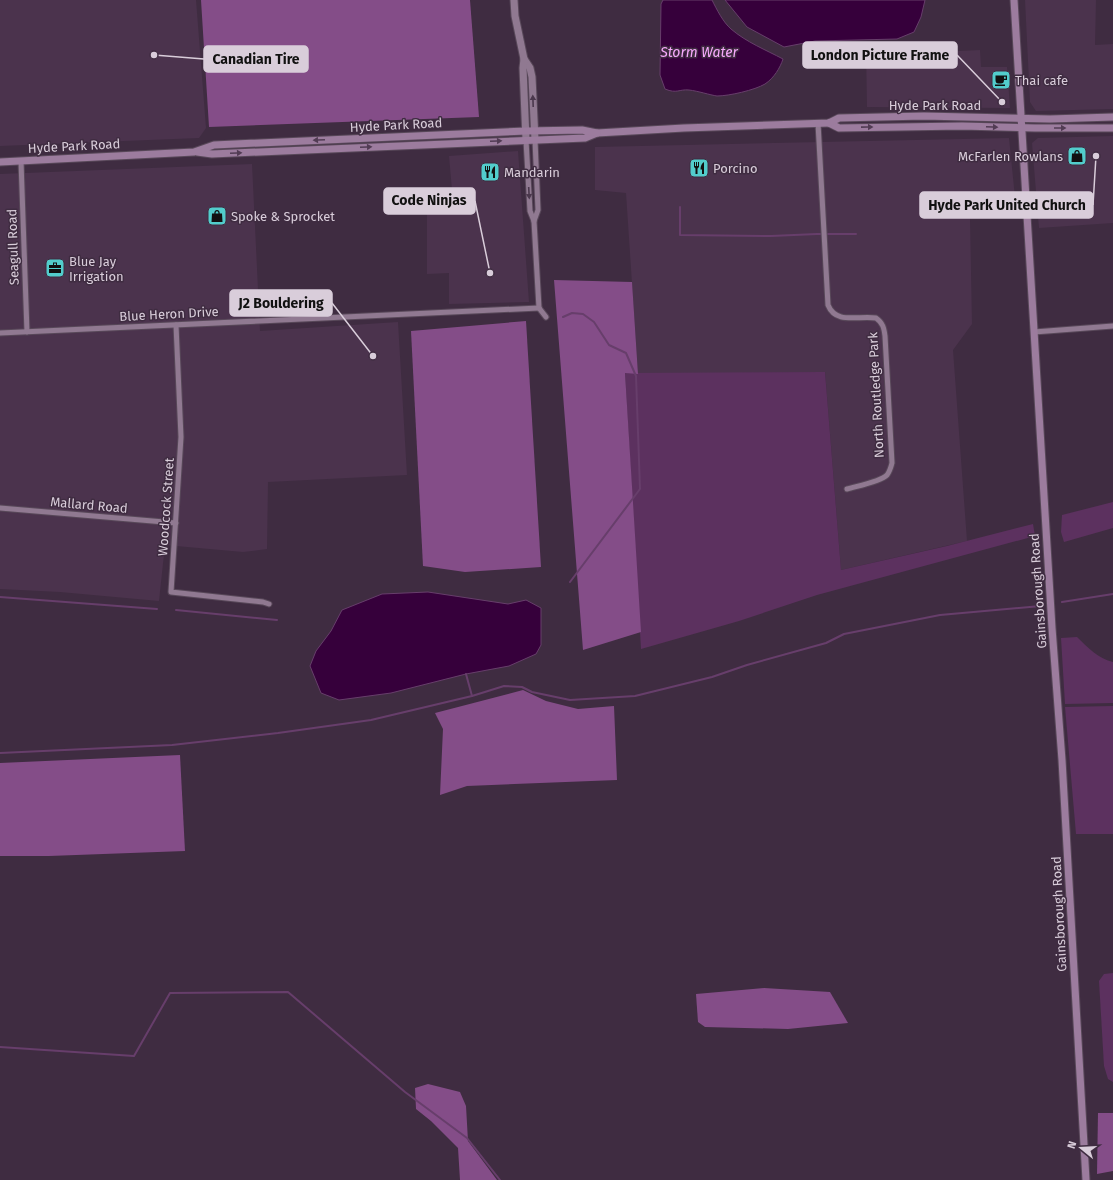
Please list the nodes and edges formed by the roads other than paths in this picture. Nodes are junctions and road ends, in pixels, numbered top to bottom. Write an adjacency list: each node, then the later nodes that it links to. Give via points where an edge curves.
1 (514, 0): 3 (street)
2 (1014, 0): 5 (main road, Gainsborough Road)
3 (524, 59): 10 (street, via 522,68); 11 (street, one-way to 3, via 532,77)
4 (1113, 117): 5 (main road, Hyde Park Road)
5 (1020, 118): 7 (main road, Hyde Park Road, via 839,118); 8 (main road, Gainsborough Road)
6 (818, 123): 7 (main road, Hyde Park Road); 12 (main road, Hyde Park Road); 26 (street, North Routledge Park, via 828,305 837,317 876,318 881,321 885,336 892,463 886,476)
7 (830, 123): 8 (main road, Hyde Park Road, one-way to 8, via 839,128)
8 (1021, 128): 9 (main road, Hyde Park Road, one-way to 9); 24 (main road, Gainsborough Road)
9 (1113, 128)
10 (526, 131): 11 (main road, Hyde Park Road); 13 (street); 15 (main road, Hyde Park Road, one-way to 15, via 214,145)
11 (534, 131): 12 (main road, Hyde Park Road, via 582,130); 14 (street)
12 (597, 133): 14 (main road, Hyde Park Road, via 585,138)
13 (526, 140): 14 (main road, Hyde Park Road); 15 (main road, Hyde Park Road, one-way to 13, via 212,154); 18 (street, one-way to 18, via 530,211)
14 (535, 140): 18 (street, via 538,210)
15 (197, 152): 16 (main road, Hyde Park Road)
16 (21, 161): 17 (main road, Hyde Park Road); 23 (street, Seagull Road)
17 (0, 162)
18 (534, 221): 19 (street)
19 (539, 308): 20 (street); 21 (street, Blue Heron Drive)
20 (546, 317)
21 (176, 325): 23 (street, Blue Heron Drive); 28 (street, Woodcock Street, via 182,437)
22 (1113, 326): 24 (street)
23 (27, 332): 25 (street, Blue Heron Drive)
24 (1034, 332): 30 (main road, Gainsborough Road, via 1063,768)
25 (0, 333)
26 (847, 489)
27 (0, 508): 28 (street, Mallard Road)
28 (176, 523): 29 (street, Woodcock Street, via 171,592)
29 (269, 604)
30 (1086, 1180)

